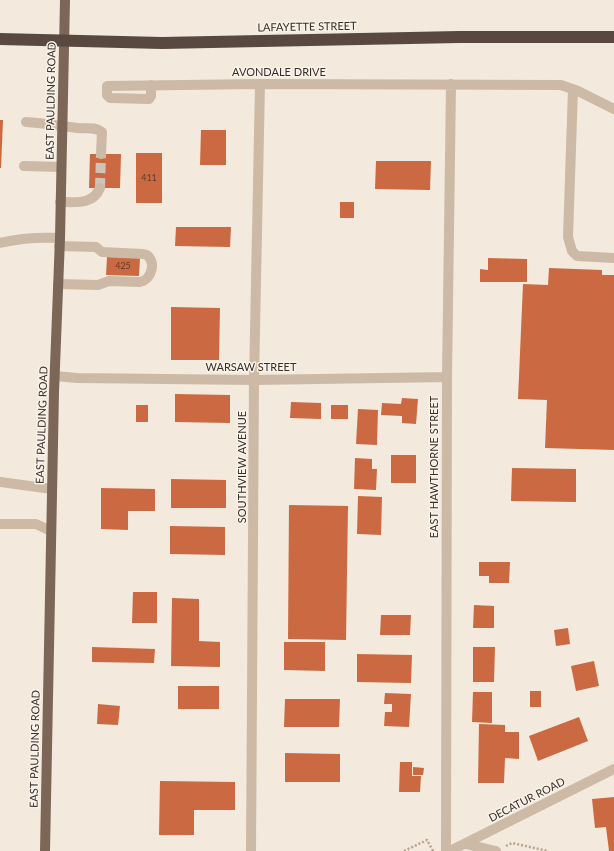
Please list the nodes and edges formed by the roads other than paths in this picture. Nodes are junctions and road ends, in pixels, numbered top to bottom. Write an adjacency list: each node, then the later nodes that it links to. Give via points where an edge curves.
1 (65, 0): 4 (main road, EAST PAULDING ROAD)
2 (614, 37): 4 (highway, LAFAYETTE STREET, via 459,37 162,43)
3 (0, 39): 4 (highway, LAFAYETTE STREET)
4 (64, 41): 11 (main road, EAST PAULDING ROAD)
5 (260, 84): 6 (street, AVONDALE DRIVE); 7 (street, AVONDALE DRIVE); 23 (street, SOUTHVIEW AVENUE)
6 (451, 84): 8 (street, AVONDALE DRIVE, via 561,85); 22 (street, EAST HAWTHORNE STREET)
7 (107, 86)
8 (573, 89): 9 (street, AVONDALE DRIVE); 19 (street, via 568,238 572,251 577,256)
9 (614, 108)
10 (26, 122): 11 (street)
11 (62, 125): 12 (street, via 98,129 102,132); 14 (main road, EAST PAULDING ROAD)
12 (101, 154)
13 (24, 166): 14 (street)
14 (61, 167): 16 (main road, EAST PAULDING ROAD)
15 (100, 188): 16 (street, via 97,196 87,201)
16 (60, 202): 17 (main road, EAST PAULDING ROAD)
17 (60, 242): 18 (street, via 37,237); 20 (main road, EAST PAULDING ROAD); 20 (street, via 96,247 102,252 143,254 152,262 150,277 145,281 109,281 98,285)
18 (0, 243)
19 (614, 258)
20 (58, 284): 21 (main road, EAST PAULDING ROAD)
21 (55, 376): 23 (street, WARSAW STREET); 25 (main road, EAST PAULDING ROAD)
22 (447, 377): 23 (street, WARSAW STREET); 32 (street, EAST HAWTHORNE STREET)
23 (254, 380): 31 (street, SOUTHVIEW AVENUE)
24 (0, 482): 25 (street)
25 (52, 489): 27 (main road, EAST PAULDING ROAD)
26 (0, 524): 27 (street, via 36,524)
27 (51, 531): 30 (main road, EAST PAULDING ROAD)
28 (614, 769): 29 (street, DECATUR ROAD)
29 (466, 844): 33 (street, DECATUR ROAD); 34 (street)
30 (45, 851)
31 (251, 851)
32 (446, 851)
33 (450, 851)
34 (495, 851)

